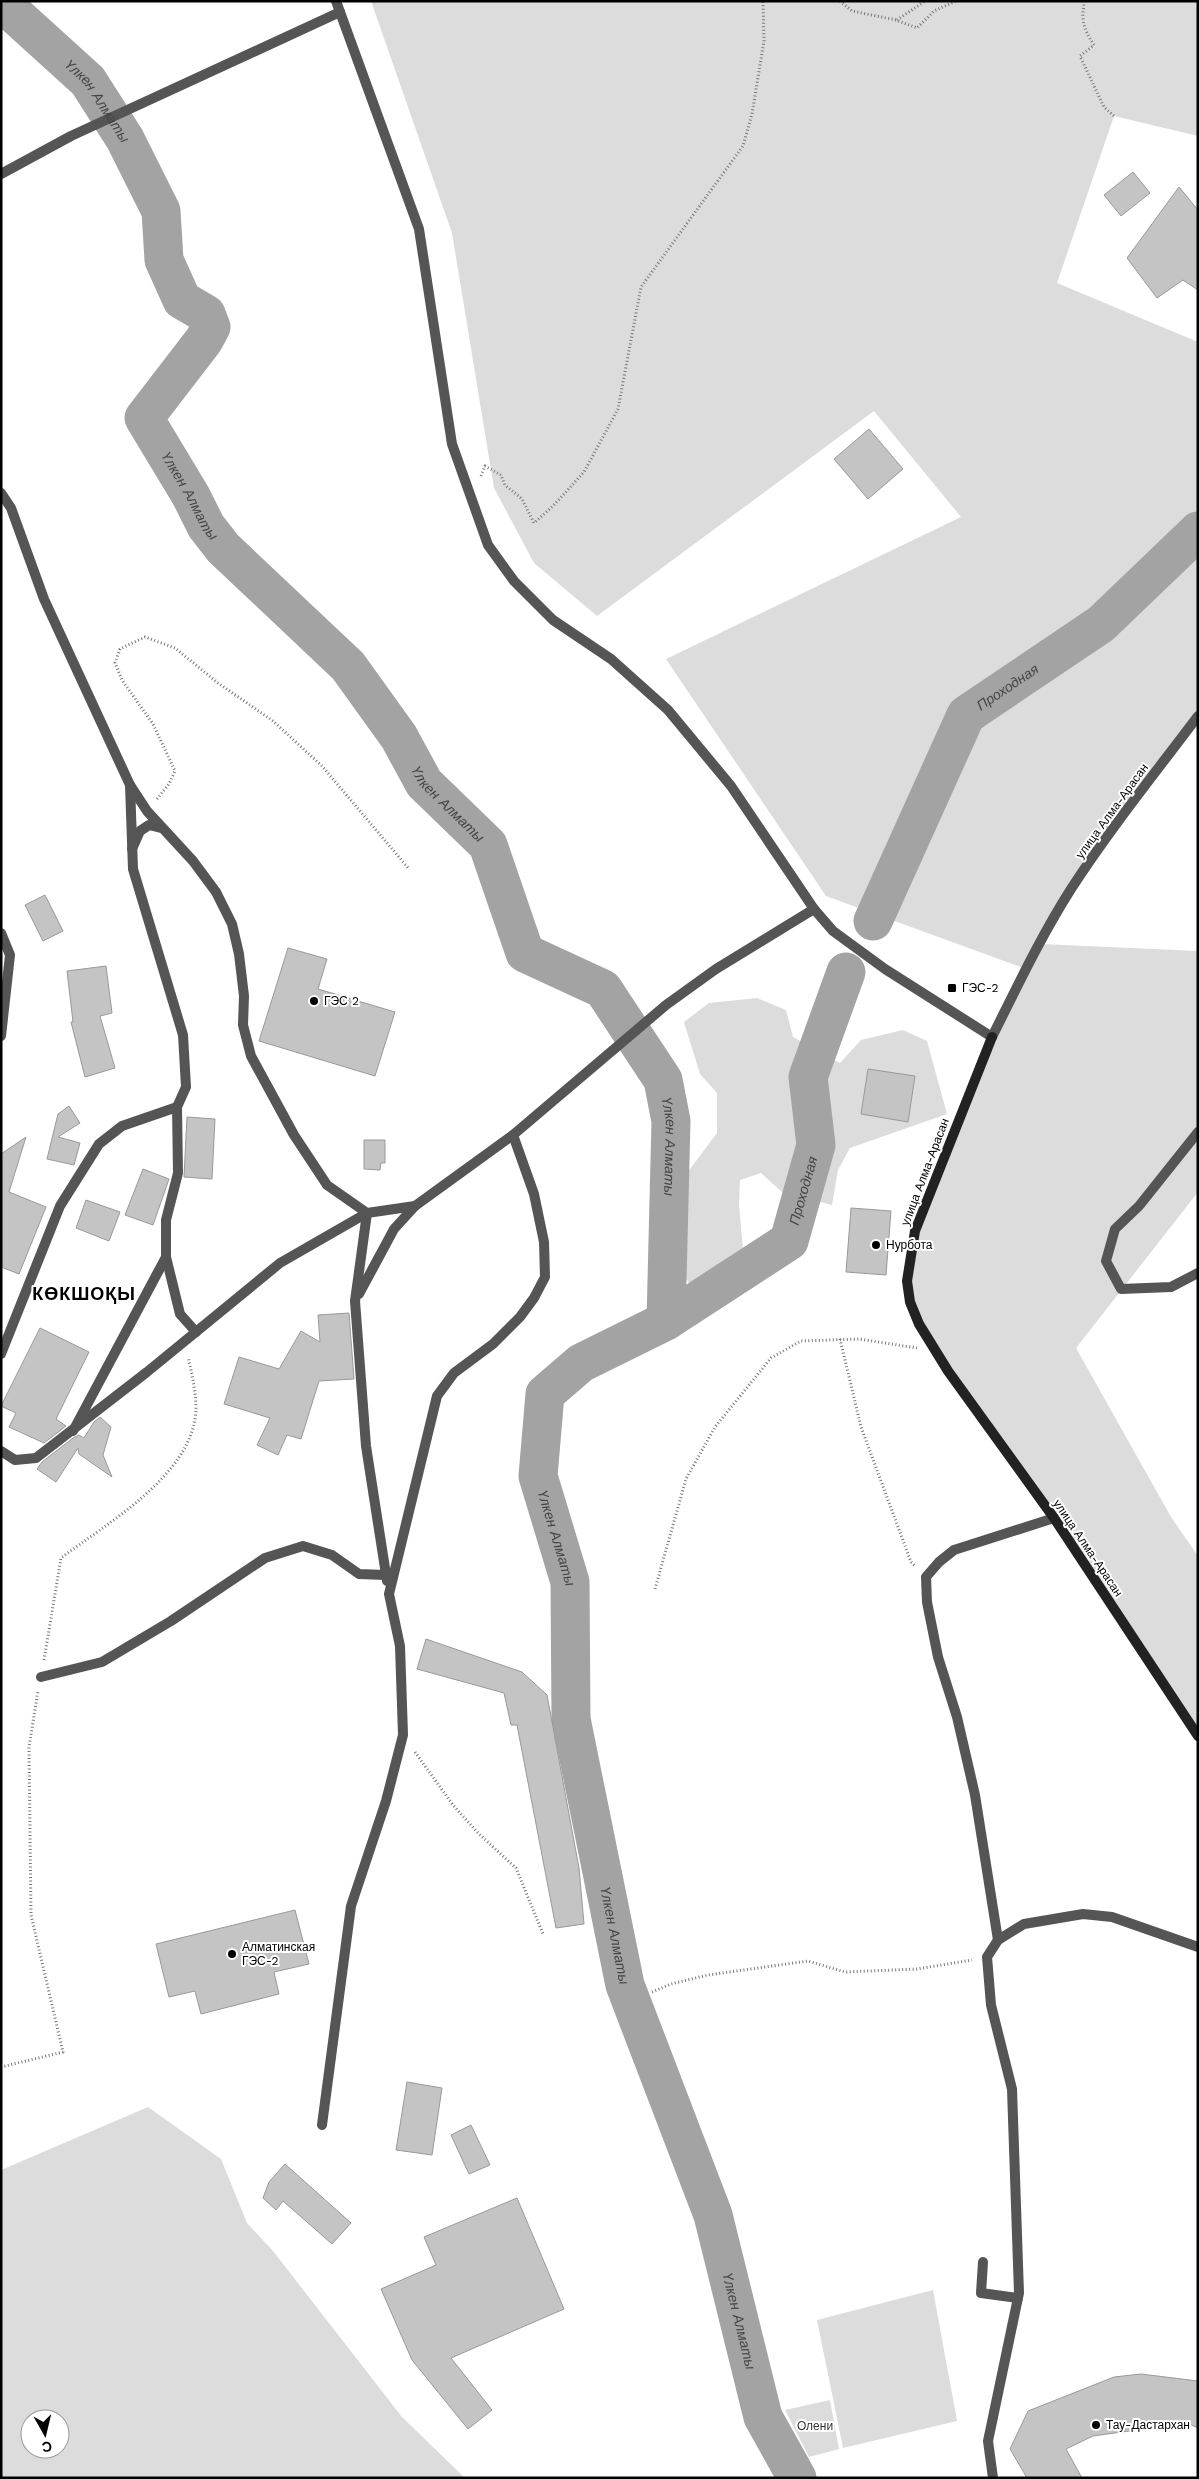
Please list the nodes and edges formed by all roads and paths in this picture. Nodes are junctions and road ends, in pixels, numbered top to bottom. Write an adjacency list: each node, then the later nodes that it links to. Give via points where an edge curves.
1 (336, 1): 7 (street)
2 (763, 1): 12 (path, via 764,41 744,146 641,287 618,410 584,472 534,523 522,499 501,475 485,466)
3 (840, 1): 8 (path, via 852,11)
4 (925, 1): 8 (path)
5 (956, 1): 8 (path, via 934,11 917,28)
6 (1084, 1): 9 (path, via 1082,15 1086,34 1094,45 1080,56 1104,107)
7 (340, 12): 10 (street, via 71,136); 12 (street, via 419,229 452,444)
8 (896, 20)
9 (1114, 116)
10 (1, 174)
11 (1, 493): 14 (street, via 11,508 44,599)
12 (472, 500): 19 (street, via 488,545 514,581 553,620 611,659 668,710 731,786)
13 (1198, 716): 22 (street, улица Алма-Арасан, via 1112,829 1071,890 1039,944)
14 (130, 785): 15 (street); 17 (street)
15 (147, 811): 16 (street); 18 (path, via 170,784 175,771 154,724 122,680 115,663 120,649 144,637 175,648 273,721 322,766)
16 (162, 828): 17 (street, via 149,825 140,831); 27 (street, via 216,892 232,924 242,979 243,1025 251,1056 294,1135 327,1185)
17 (132, 851): 23 (street, via 133,869 145,915 168,978 183,1035 186,1087)
18 (409, 869)
19 (814, 909): 22 (street, via 833,932); 25 (street, via 716,969 666,1005)
20 (1, 933): 21 (street, via 10,955)
21 (1, 1036)
22 (992, 1037): 33 (main road, улица Алма-Арасан, via 915,1232 907,1281 910,1302)
23 (177, 1108): 28 (street, via 178,1173 166,1220); 34 (street, via 122,1126 99,1144 60,1206)
24 (1198, 1132): 29 (street, via 1139,1206 1114,1229 1106,1261 1121,1289 1171,1286)
25 (513, 1135): 26 (street); 41 (street, via 534,1194 544,1242 545,1278 520,1317 493,1344 454,1373 437,1396)
26 (415, 1206): 27 (street); 30 (street, via 394,1229)
27 (367, 1213): 30 (street); 31 (street, via 280,1263)
28 (166, 1257): 31 (street, via 180,1314); 35 (street)
29 (1198, 1273)
30 (355, 1301): 38 (street, via 366,1446)
31 (196, 1332): 35 (street)
32 (840, 1339): 33 (path); 39 (path, via 861,1427 911,1562); 40 (path, via 801,1341 771,1358 715,1428 686,1479)
33 (934, 1351): 37 (main road, улица Алма-Арасан)
34 (1, 1354)
35 (73, 1430): 36 (street, via 36,1458 15,1460)
36 (1, 1451)
37 (1054, 1518): 39 (street, via 954,1550); 44 (main road, улица Алма-Арасан)
38 (386, 1575): 41 (street); 42 (street, via 359,1574 332,1555 303,1546 265,1558 171,1621 102,1662)
39 (926, 1577): 46 (street, via 927,1602 938,1657 976,1795)
40 (656, 1589)
41 (389, 1594): 43 (street, via 400,1646)
42 (41, 1677)
43 (404, 1735): 45 (path, via 453,1805 516,1868); 52 (street, via 352,1906)
44 (1198, 1736)
45 (543, 1934)
46 (998, 1940): 47 (street, via 1024,1924 1097,1913); 48 (street)
47 (1198, 1947)
48 (987, 1957): 49 (path, via 917,1969 845,1972 808,1961 708,1975); 54 (street, via 991,2005 1012,2089)
49 (652, 1992)
50 (63, 2052): 51 (path)
51 (1, 2067)
52 (322, 2125)
53 (982, 2262): 54 (street, via 981,2293)
54 (1018, 2298): 55 (street, via 988,2441)
55 (993, 2478)

